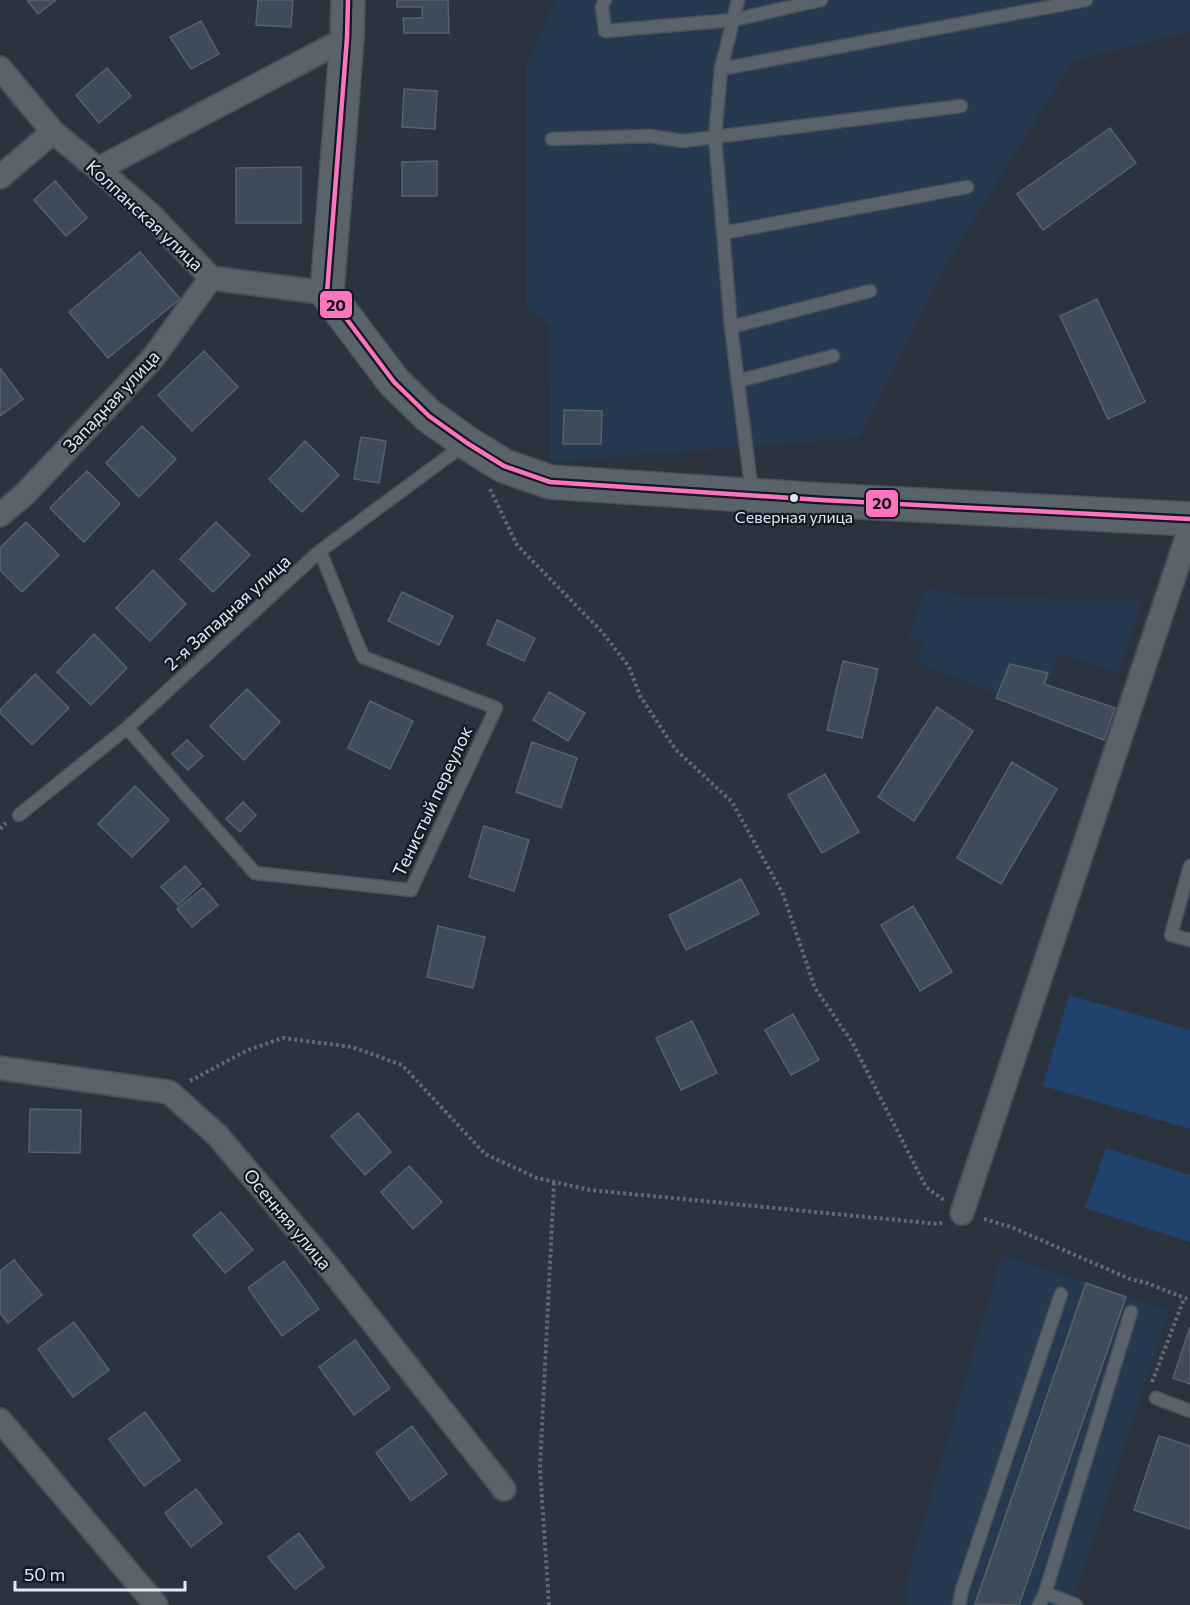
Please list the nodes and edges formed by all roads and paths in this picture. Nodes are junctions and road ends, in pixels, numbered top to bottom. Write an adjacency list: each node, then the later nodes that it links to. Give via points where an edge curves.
1 (348, 0): 7 (street)
2 (605, 0): 6 (lane, via 604,31)
3 (738, 0): 6 (lane)
4 (821, 0): 6 (lane)
5 (1086, 0): 9 (lane)
6 (733, 20): 9 (lane)
7 (346, 38): 14 (street); 20 (street)
8 (0, 68): 11 (street, Колпанская улица)
9 (721, 69): 12 (lane)
10 (961, 106): 12 (lane)
11 (53, 132): 14 (street, Колпанская улица); 15 (street)
12 (715, 136): 13 (lane, via 683,141 650,136); 17 (lane)
13 (552, 139)
14 (98, 168): 18 (street, Колпанская улица, via 150,214)
15 (0, 177)
16 (967, 187): 17 (lane)
17 (723, 233): 21 (lane)
18 (211, 278): 20 (street, Колпанская улица); 27 (street, Западная улица, via 153,358 24,495)
19 (870, 291): 21 (lane)
20 (327, 292): 24 (street, via 394,382 429,416)
21 (731, 327): 23 (lane)
22 (833, 356): 23 (lane)
23 (738, 381): 26 (lane)
24 (467, 443): 26 (street, via 504,466 550,482); 30 (lane, 2-я Западная улица)
25 (487, 484): 38 (path, via 517,545 610,642 675,749 732,802 783,894 814,988 852,1042 926,1186)
26 (752, 495): 28 (street)
27 (0, 515)
28 (1190, 519)
29 (1190, 528): 38 (street)
30 (320, 551): 31 (lane, 2-я Западная улица); 31 (lane, Тенистый переулок, via 363,657 496,708 411,890 255,873)
31 (127, 728): 32 (lane, 2-я Западная улица)
32 (19, 815)
33 (1190, 866): 34 (lane, via 1171,934)
34 (1190, 940)
35 (0, 1068): 36 (street)
36 (169, 1092): 37 (path, via 246,1051 283,1038 352,1047 402,1065 485,1154); 46 (street, Осенняя улица, via 217,1136 330,1268)
37 (554, 1182): 38 (path, via 590,1190 938,1224); 49 (path, via 540,1468)
38 (962, 1213): 40 (path, via 1011,1227)
39 (1061, 1294): 50 (lane)
40 (1184, 1299): 41 (path); 43 (path, via 1150,1388)
41 (1190, 1300)
42 (1131, 1312): 47 (lane)
43 (1156, 1398): 44 (lane)
44 (1190, 1411)
45 (0, 1420): 48 (street)
46 (504, 1489)
47 (1045, 1593): 51 (lane); 52 (lane)
48 (156, 1605)
49 (549, 1605)
50 (959, 1605)
51 (1039, 1605)
52 (1076, 1605)

